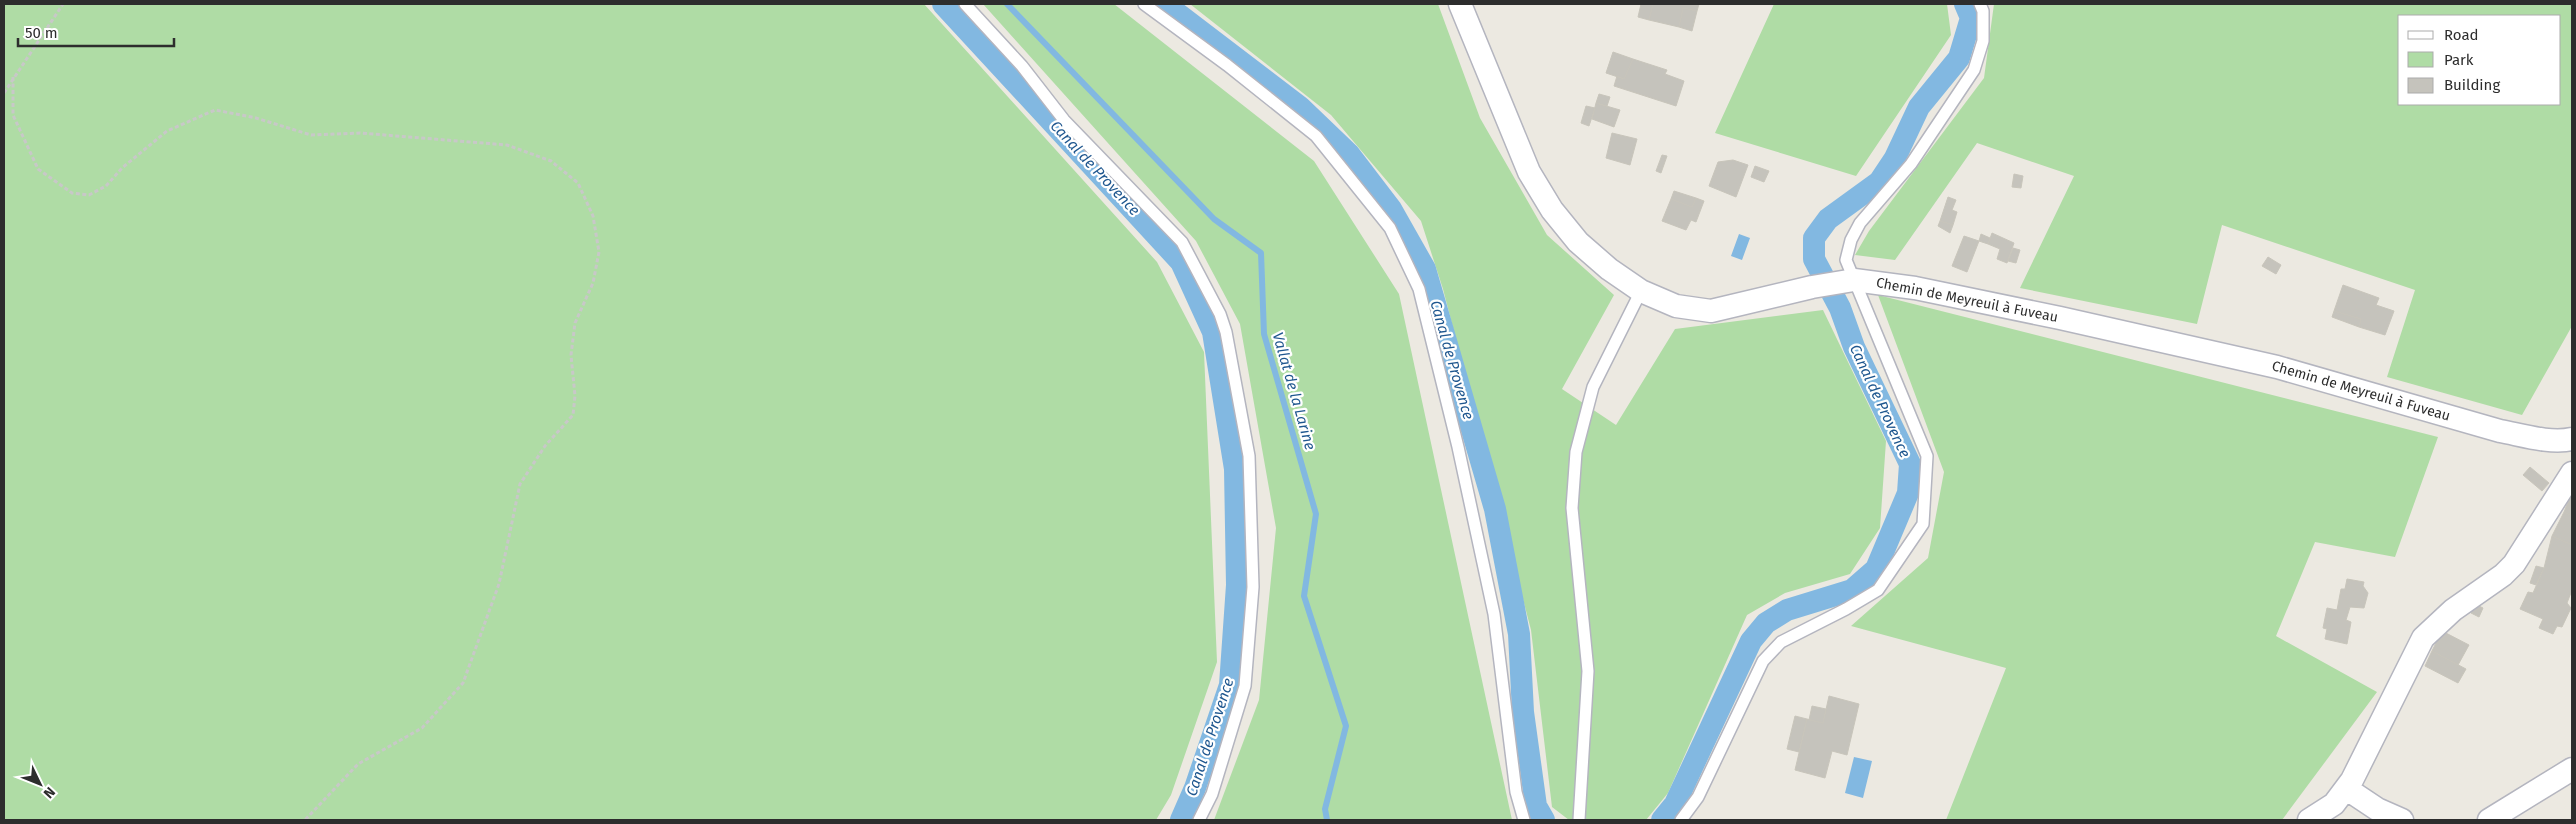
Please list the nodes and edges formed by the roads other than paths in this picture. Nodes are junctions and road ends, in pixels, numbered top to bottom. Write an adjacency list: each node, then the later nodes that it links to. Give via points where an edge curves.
1 (965, 4): 11 (lane, via 1022,66 1064,120 1182,242 1220,314 1226,332 1249,456 1253,587 1245,686 1212,794)
2 (1144, 4): 12 (lane, via 1316,136 1390,228 1419,289 1494,614 1516,792)
3 (1460, 4): 6 (street, Chemin de Meyreuil à Fuveau, via 1526,164 1552,210 1578,242)
4 (1980, 4): 5 (lane, via 1983,41 1974,70 1911,164 1860,223 1846,260)
5 (1854, 280): 6 (street, Chemin de Meyreuil à Fuveau, via 1711,311 1676,306); 7 (street, Chemin de Meyreuil à Fuveau, via 1915,288 2277,367 2500,431 2534,437); 14 (lane, via 1927,456 1923,524 1878,590 1781,642 1763,661 1698,797)
6 (1641, 291): 13 (lane, via 1593,388 1576,452 1572,508 1588,671)
7 (2572, 438)
8 (2572, 473): 10 (street, via 2514,564 2453,610 2423,638)
9 (2572, 768): 17 (street)
10 (2346, 789): 15 (street, via 2334,804); 16 (street)
11 (1199, 820)
12 (1524, 820)
13 (1579, 820)
14 (1681, 820)
15 (2309, 820)
16 (2402, 820)
17 (2489, 820)

